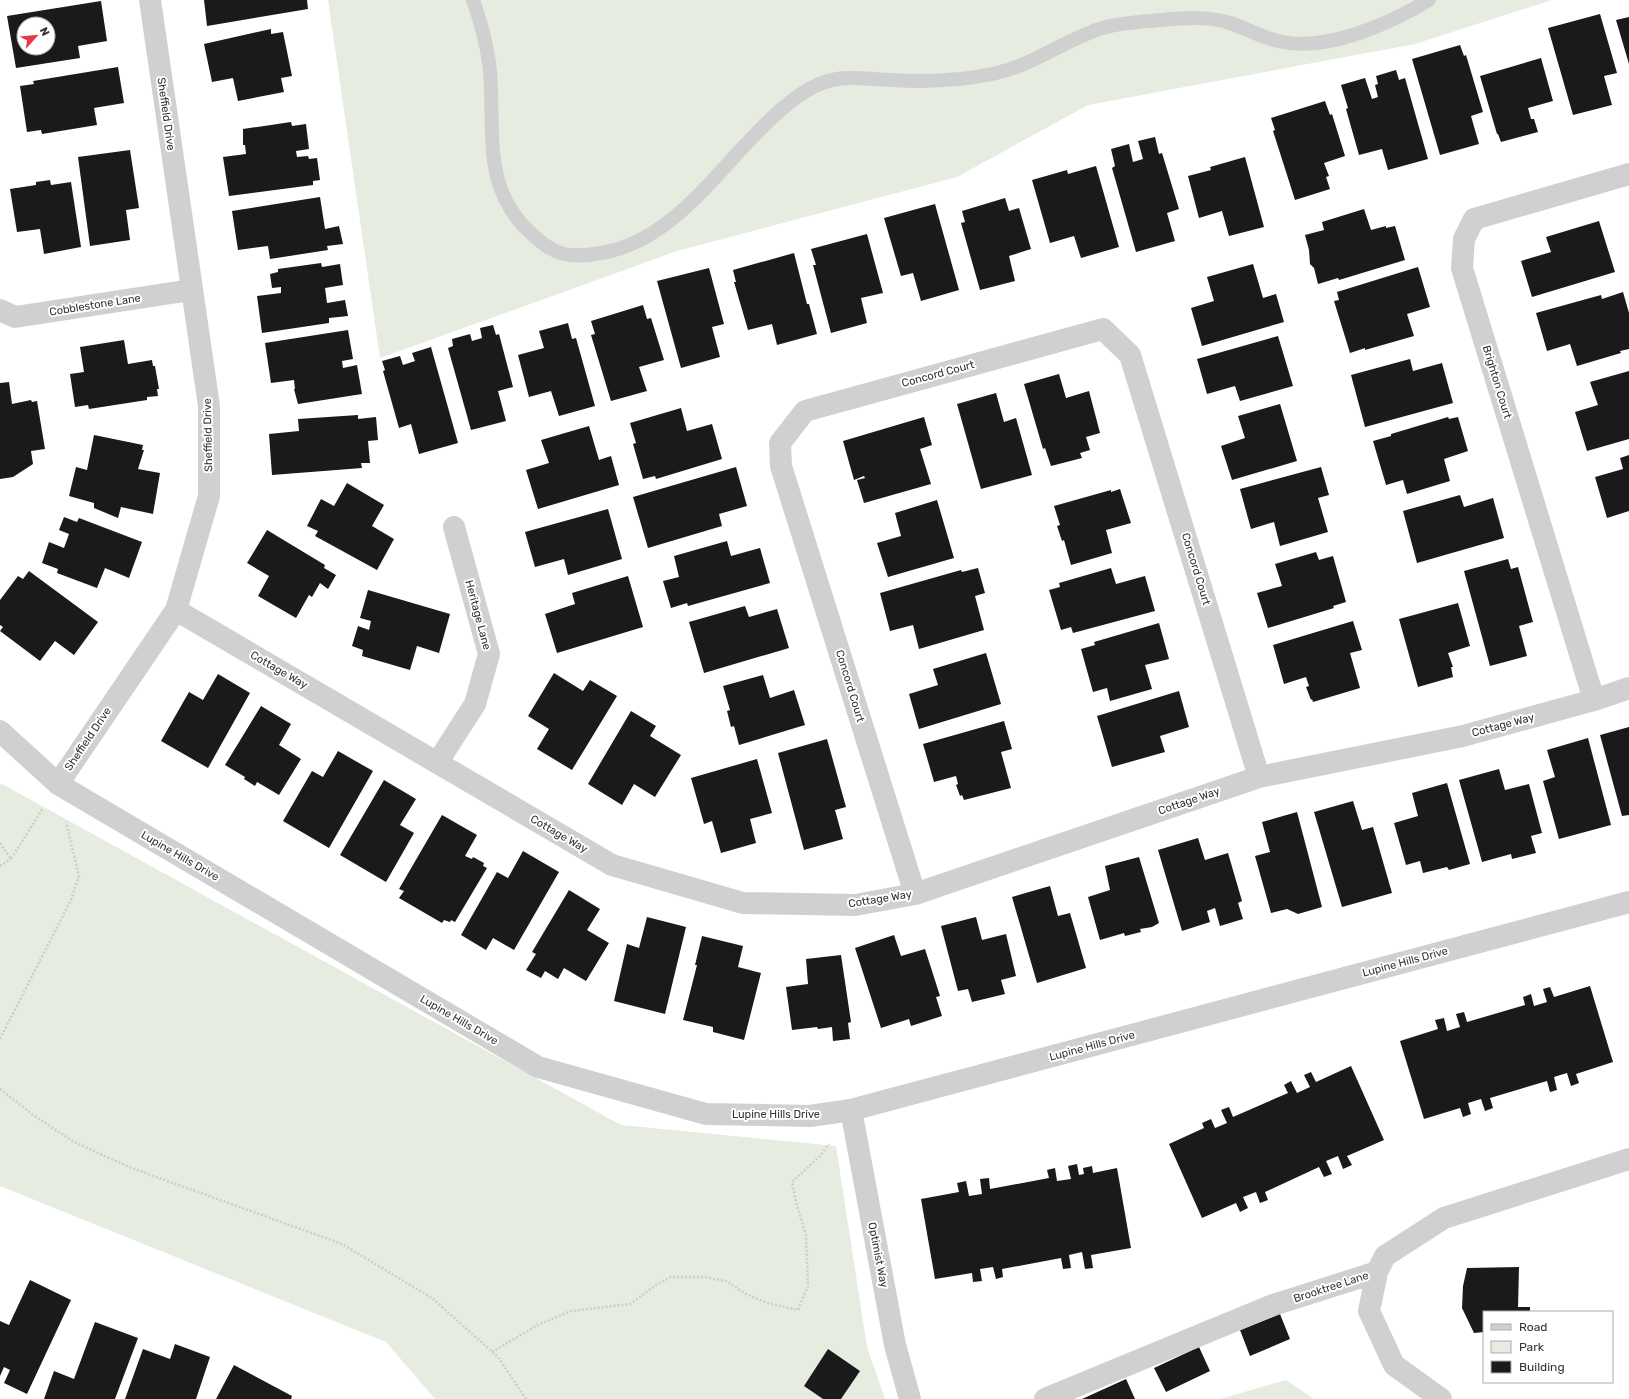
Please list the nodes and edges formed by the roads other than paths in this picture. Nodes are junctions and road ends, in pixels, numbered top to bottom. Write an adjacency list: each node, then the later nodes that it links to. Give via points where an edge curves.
1 (150, 0): 5 (street, Sheffield Drive)
2 (473, 0): 3 (lane, via 490,71 491,143 501,188 509,208 526,229 547,247 565,255 586,256 611,252 660,228 710,184 770,119 811,88 837,79 926,81 992,74 1020,67 1100,29 1168,19 1211,19 1282,42 1304,44 1336,39 1374,28 1400,18)
3 (1430, 0)
4 (1629, 174): 10 (street, Brighton Court, via 1474,219 1464,239 1462,268)
5 (191, 290): 6 (street, Cobblestone Lane, via 15,317); 8 (street, Sheffield Drive, via 209,406 209,496)
6 (0, 310)
7 (454, 528): 12 (street, Heritage Lane, via 489,654 475,704)
8 (176, 610): 12 (street, Cottage Way); 14 (street, Sheffield Drive)
9 (1629, 688): 10 (street, Cottage Way)
10 (1594, 700): 13 (street, Cottage Way, via 1463,736)
11 (0, 731): 14 (street, Lupine Hills Drive)
12 (437, 762): 15 (street, Cottage Way, via 612,865 743,904 855,905)
13 (1259, 777): 15 (street, Cottage Way); 15 (street, Concord Court, via 1130,355 1103,329 805,411 780,443 781,466)
14 (58, 784): 17 (street, Lupine Hills Drive, via 538,1067 706,1114 810,1116)
15 (915, 894)
16 (1629, 902): 17 (street, Lupine Hills Drive)
17 (851, 1110): 20 (street, Optimist Way, via 895,1345)
18 (1629, 1159): 19 (street, Brooktree Lane, via 1444,1218 1385,1256)
19 (1377, 1272): 21 (street, Brooktree Lane, via 1273,1305); 22 (street, via 1369,1311 1394,1365)
20 (910, 1399)
21 (1045, 1399)
22 (1441, 1399)

